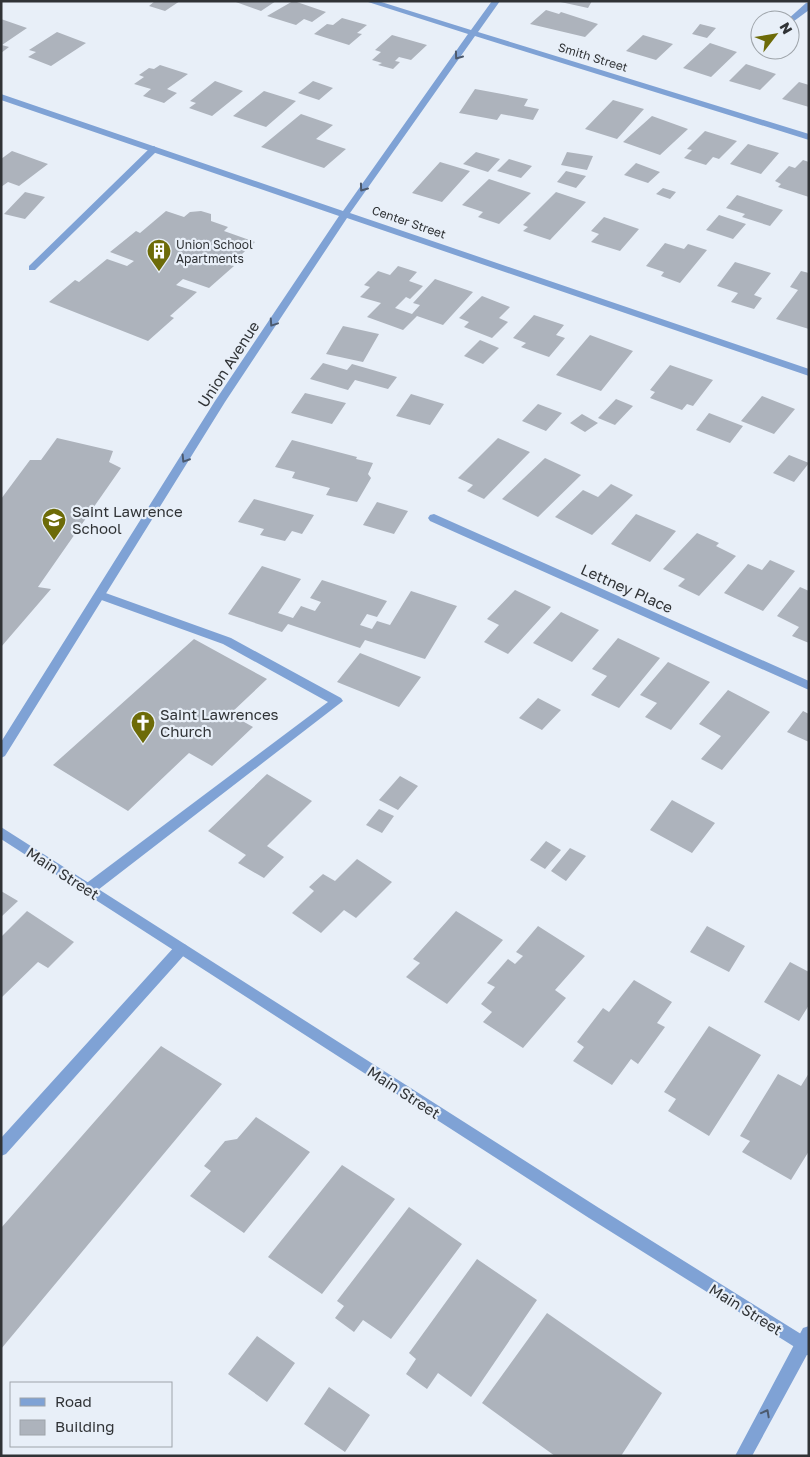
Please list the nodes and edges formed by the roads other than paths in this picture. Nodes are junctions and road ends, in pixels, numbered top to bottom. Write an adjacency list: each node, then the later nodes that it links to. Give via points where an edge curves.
1 (369, 1): 3 (street, Smith Street)
2 (496, 1): 3 (street, Union Avenue)
3 (474, 34): 5 (street, Smith Street); 7 (street, Union Avenue, one-way to 7)
4 (1, 96): 6 (street, Center Street)
5 (809, 137)
6 (154, 149): 7 (street, Center Street); 8 (street)
7 (346, 213): 9 (street, Center Street); 11 (street, Union Avenue, one-way to 11, via 220,401)
8 (32, 268)
9 (809, 373)
10 (434, 518): 12 (street, Lettney Place)
11 (100, 595): 13 (street, Union Avenue); 15 (street, via 228,641 336,701 128,862)
12 (809, 686)
13 (1, 753)
14 (1, 832): 15 (street, Main Street)
15 (88, 889): 16 (street, Main Street)
16 (181, 949): 17 (street); 18 (street, Main Street)
17 (1, 1149)
18 (807, 1342): 19 (street, one-way to 18)
19 (743, 1456)

